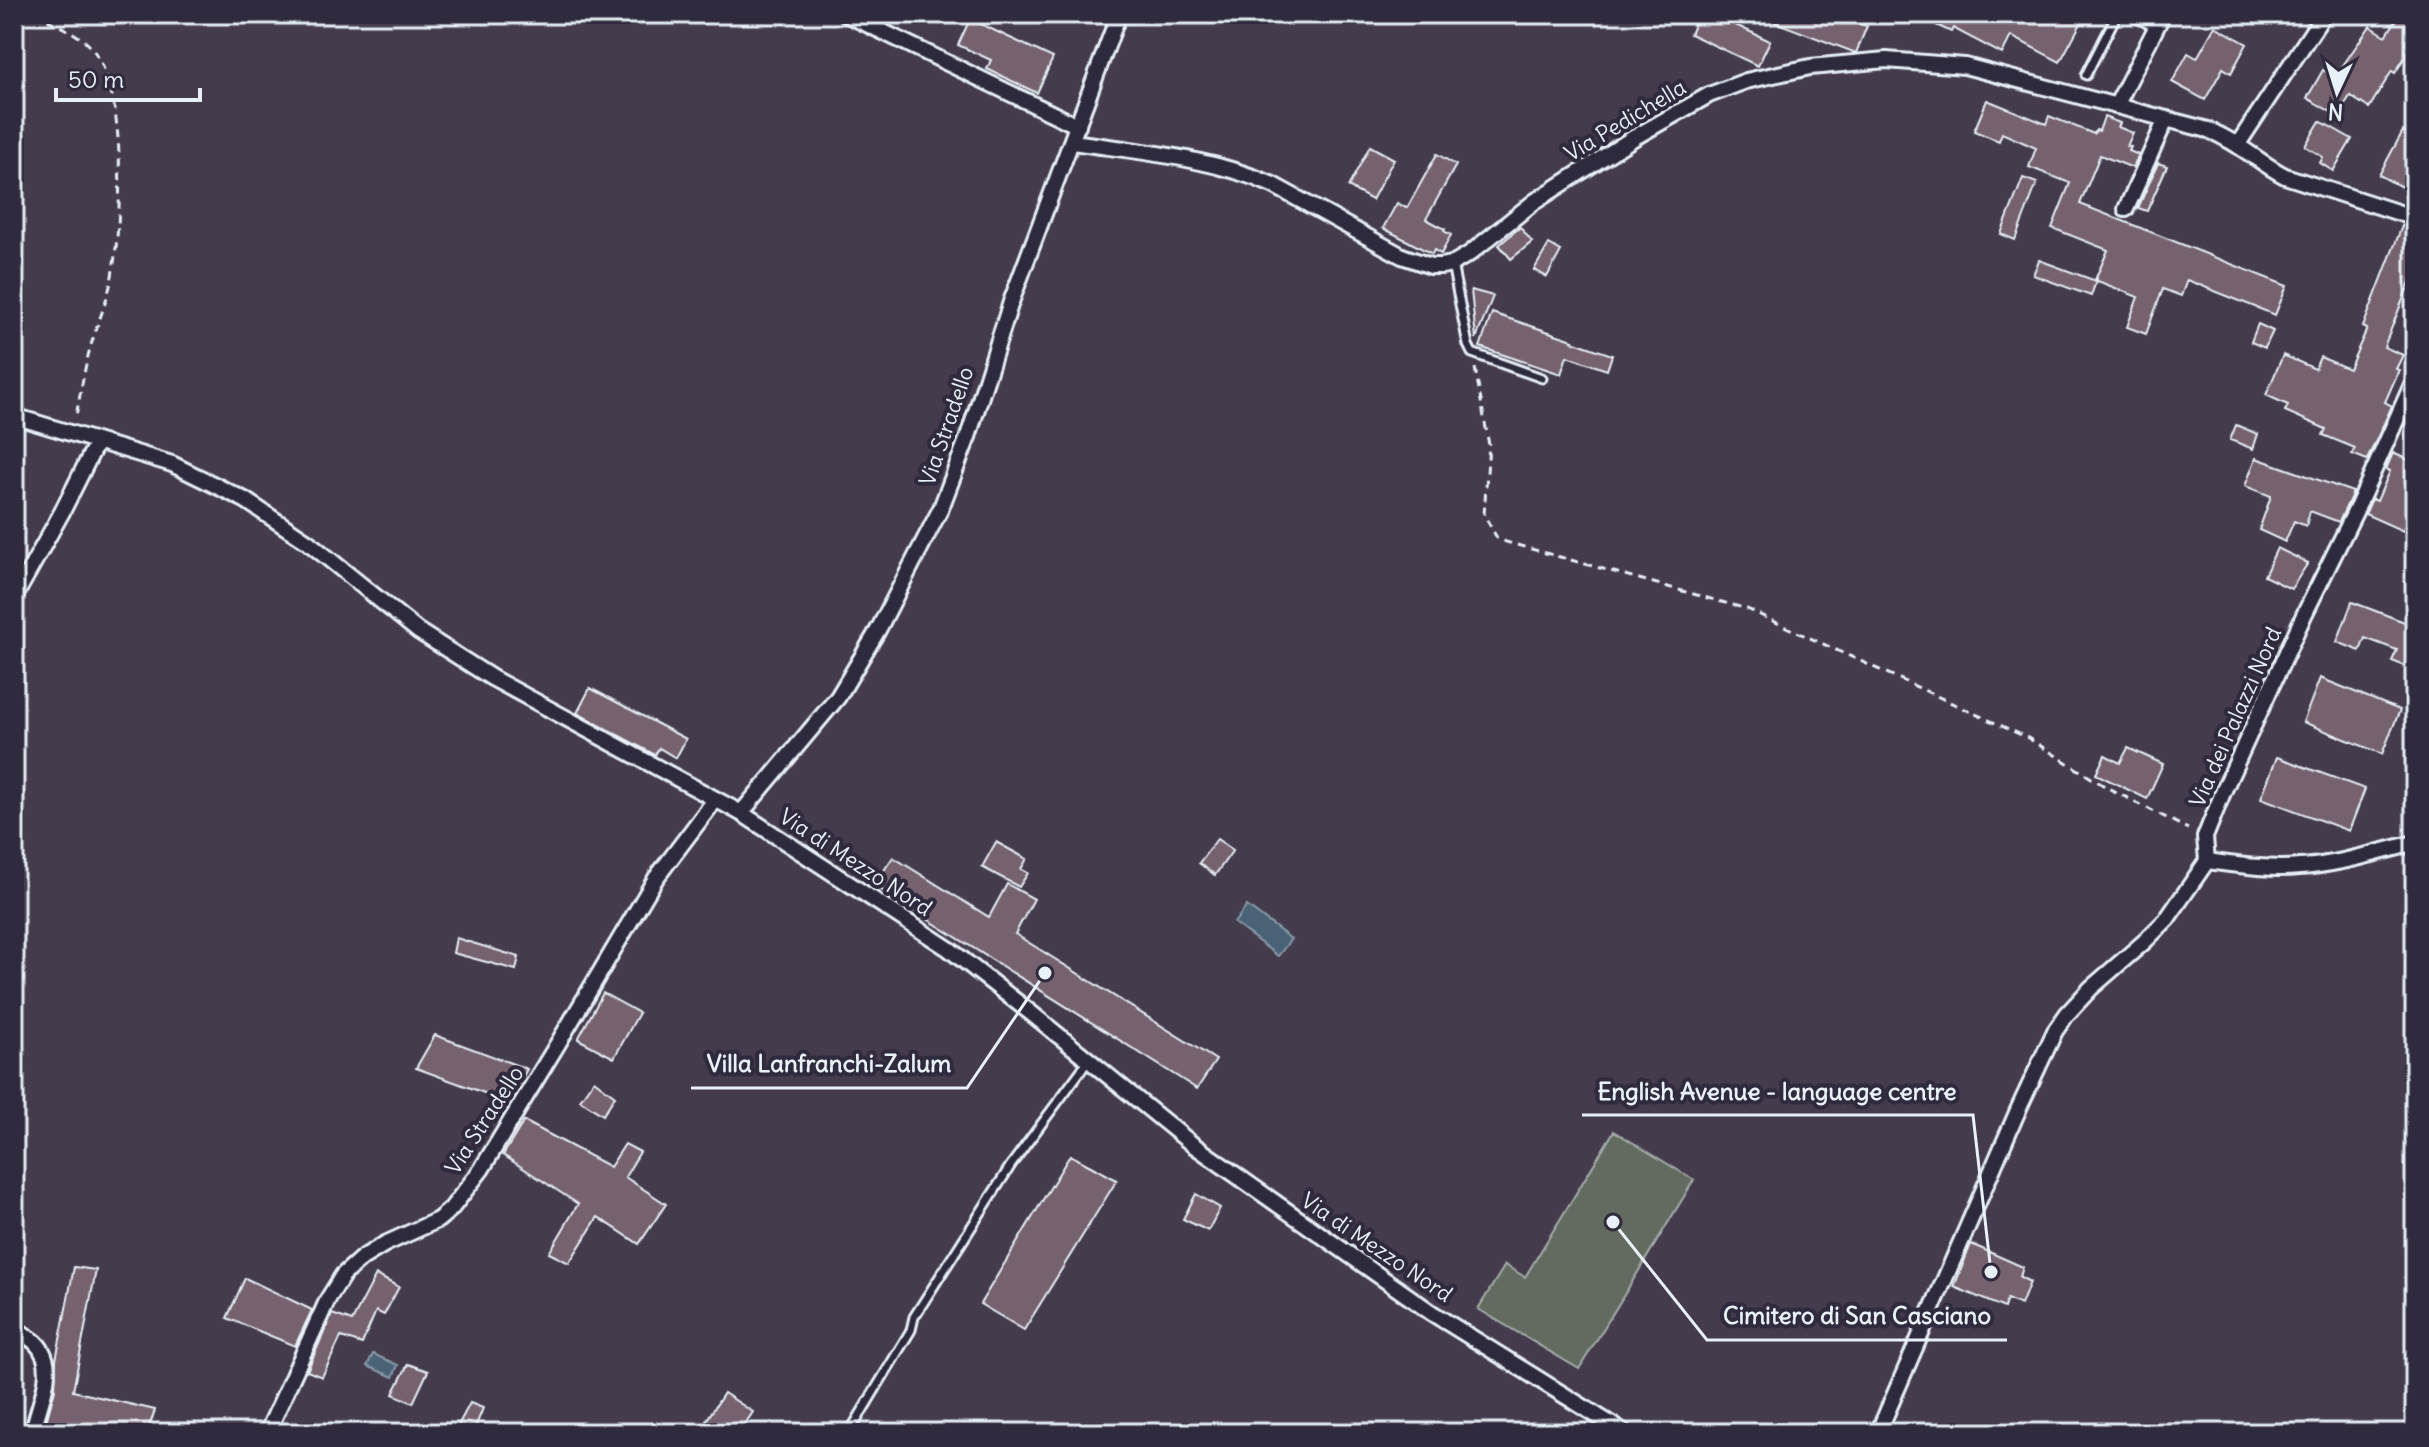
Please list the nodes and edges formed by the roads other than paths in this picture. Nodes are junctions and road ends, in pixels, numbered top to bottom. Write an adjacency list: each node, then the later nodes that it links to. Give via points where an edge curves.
1 (846, 14): 6 (street)
2 (1119, 14): 11 (street, Via Stradello)
3 (2117, 14): 8 (lane)
4 (2129, 14): 7 (lane)
5 (2324, 14): 13 (street)
6 (864, 18): 11 (street)
7 (2159, 21): 9 (street)
8 (2086, 75)
9 (2116, 106): 10 (street, Via Pedichella); 16 (street, Via Pedichella, via 1965,66 1914,61 1846,62 1768,76 1709,95 1635,137 1534,202)
10 (2166, 119): 13 (street, Via Pedichella); 14 (street)
11 (1078, 126): 12 (street, Via Stradello)
12 (1073, 142): 16 (street, via 1194,160 1251,175 1402,256 1431,266); 23 (street, Via Stradello, via 1011,302 941,508 838,697)
13 (2238, 144): 15 (street, via 2285,176)
14 (2126, 209)
15 (2415, 218)
16 (1452, 264): 17 (lane, via 1472,353)
17 (1542, 378)
18 (2415, 378): 25 (street, Via dei Palazzi Nord, via 2224,790 2205,837)
19 (14, 416): 20 (street, Via di Mezzo Nord)
20 (97, 442): 21 (street); 22 (street, Via di Mezzo Nord, via 172,464 245,500 457,657)
21 (14, 598)
22 (715, 800): 23 (street, Via di Mezzo Nord); 29 (street, Via Stradello, via 656,878 481,1170 451,1209 385,1244 343,1275)
23 (741, 813): 26 (street, Via di Mezzo Nord, via 949,949)
24 (2415, 843): 25 (street, via 2299,867)
25 (2207, 861): 32 (street, via 2167,919 2091,988 2055,1031)
26 (1088, 1061): 30 (lane, via 1011,1165 914,1317); 31 (street, Via di Mezzo Nord, via 1332,1244)
27 (14, 1328): 28 (street, via 34,1341 46,1360 46,1383)
28 (33, 1433)
29 (267, 1433)
30 (849, 1433)
31 (1625, 1433)
32 (1878, 1433)

